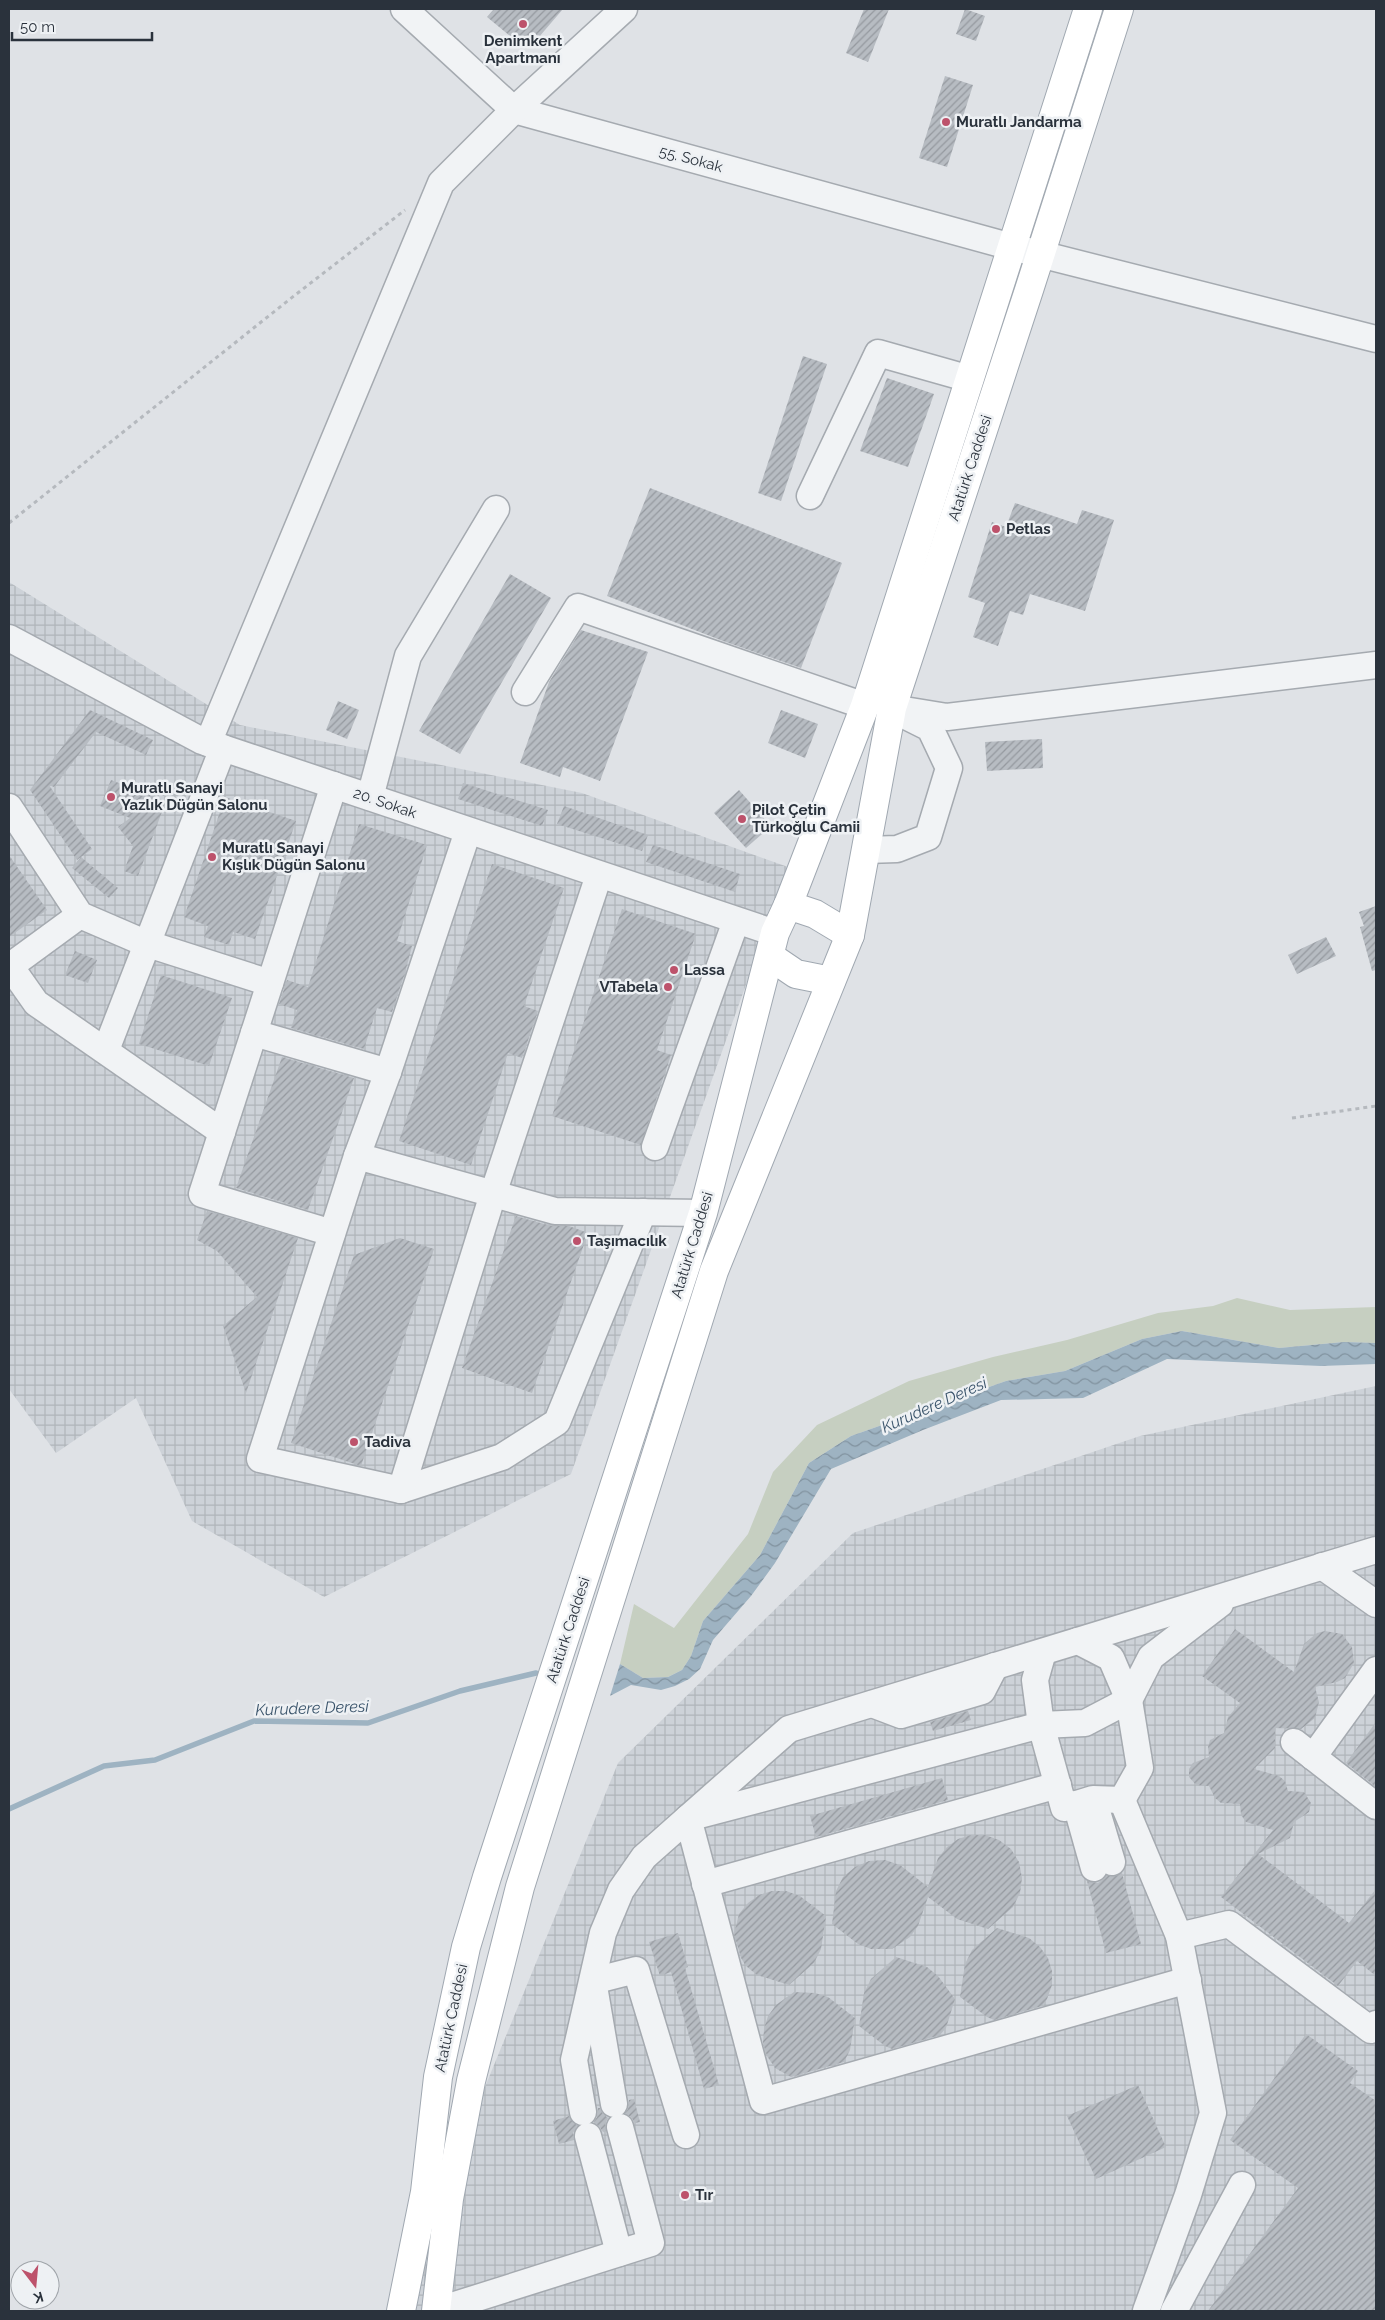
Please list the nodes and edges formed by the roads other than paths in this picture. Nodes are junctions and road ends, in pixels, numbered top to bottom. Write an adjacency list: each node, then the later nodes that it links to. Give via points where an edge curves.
1 (404, 9): 5 (street, 55. Sokak)
2 (624, 9): 5 (street)
3 (1088, 9): 6 (main road, Atatürk Caddesi)
4 (1119, 9): 7 (main road, Atatürk Caddesi)
5 (514, 110): 6 (street, 55. Sokak); 16 (street, via 441,182)
6 (1012, 247): 7 (street, 55. Sokak); 9 (main road, Atatürk Caddesi)
7 (1040, 255): 8 (street, 55. Sokak); 15 (main road, Atatürk Caddesi)
8 (1376, 339)
9 (970, 379): 10 (street, via 878,353); 15 (main road, Atatürk Caddesi)
10 (810, 496)
11 (496, 509): 18 (street, via 408,656)
12 (9, 638): 16 (street, 20. Sokak)
13 (1376, 665): 15 (street, via 947,717)
14 (525, 692): 15 (street, via 578,607)
15 (879, 707): 21 (main road, Atatürk Caddesi); 21 (street, via 930,728 949,768 928,837 897,849); 23 (main road, Atatürk Caddesi)
16 (215, 745): 17 (street, 20. Sokak); 27 (street)
17 (334, 785): 18 (street, 20. Sokak); 31 (street)
18 (370, 798): 20 (street, 20. Sokak)
19 (9, 806): 24 (street)
20 (468, 831): 22 (street, 20. Sokak); 34 (street)
21 (866, 850): 26 (main road, Atatürk Caddesi)
22 (599, 875): 25 (street, 20. Sokak); 38 (street)
23 (788, 905): 26 (main road, via 815,914); 28 (main road, Atatürk Caddesi)
24 (80, 915): 27 (street); 29 (street)
25 (736, 921): 28 (street, 20. Sokak); 36 (street)
26 (850, 935): 30 (main road, Atatürk Caddesi)
27 (146, 943): 31 (street); 33 (street)
28 (773, 945): 30 (main road, via 796,974); 40 (main road, Atatürk Caddesi)
29 (9, 966): 33 (street, via 36,1003)
30 (831, 981): 67 (main road, Atatürk Caddesi, via 714,1271 520,1887 471,2081 450,2199)
31 (270, 983): 32 (street)
32 (254, 1033): 34 (street); 35 (street)
33 (106, 1050): 35 (street)
34 (388, 1072): 37 (street)
35 (222, 1132): 41 (street, via 202,1194)
36 (656, 1147)
37 (357, 1156): 38 (street); 41 (street)
38 (492, 1194): 39 (street, via 555,1211); 42 (street)
39 (643, 1212): 40 (street); 42 (street, via 558,1422 502,1457)
40 (703, 1213): 66 (main road, Atatürk Caddesi, via 466,1947 438,2077 425,2192)
41 (332, 1233): 42 (street, via 260,1459)
42 (401, 1490)
43 (1376, 1550): 44 (street)
44 (1322, 1566): 45 (street); 46 (street)
45 (1234, 1594): 47 (street); 50 (street, via 1151,1657)
46 (1376, 1604)
47 (1078, 1641): 48 (street); 50 (street, via 1111,1658)
48 (1044, 1652): 51 (street, via 1035,1680); 56 (street, via 995,1666 982,1691 901,1715 872,1704 789,1729)
49 (1376, 1670): 55 (street, via 1304,1750)
50 (1129, 1700): 51 (street, via 1085,1723); 53 (street, via 1140,1768)
51 (1033, 1727): 52 (street); 56 (street, via 978,1725 910,1744 892,1764)
52 (1058, 1785): 54 (street, via 1064,1808); 58 (street)
53 (1122, 1800): 54 (street); 59 (street)
54 (1085, 1802): 57 (street)
55 (1376, 1806)
56 (688, 1818): 58 (street); 61 (street, via 644,1857 621,1890 603,1933)
57 (1103, 1865)
58 (705, 1884): 60 (street, via 764,2101)
59 (1180, 1936): 60 (street); 62 (street, via 1229,1924 1371,2030)
60 (1188, 1980): 68 (street, via 1213,2114)
61 (593, 1981): 63 (street, via 636,1970); 65 (street, via 574,2060 585,2124); 65 (street, via 617,2116 650,2243)
62 (1376, 2024)
63 (686, 2134)
64 (1242, 2185): 69 (street)
65 (619, 2253): 67 (street)
66 (401, 2311)
67 (436, 2311)
68 (1146, 2311)
69 (1174, 2311)

